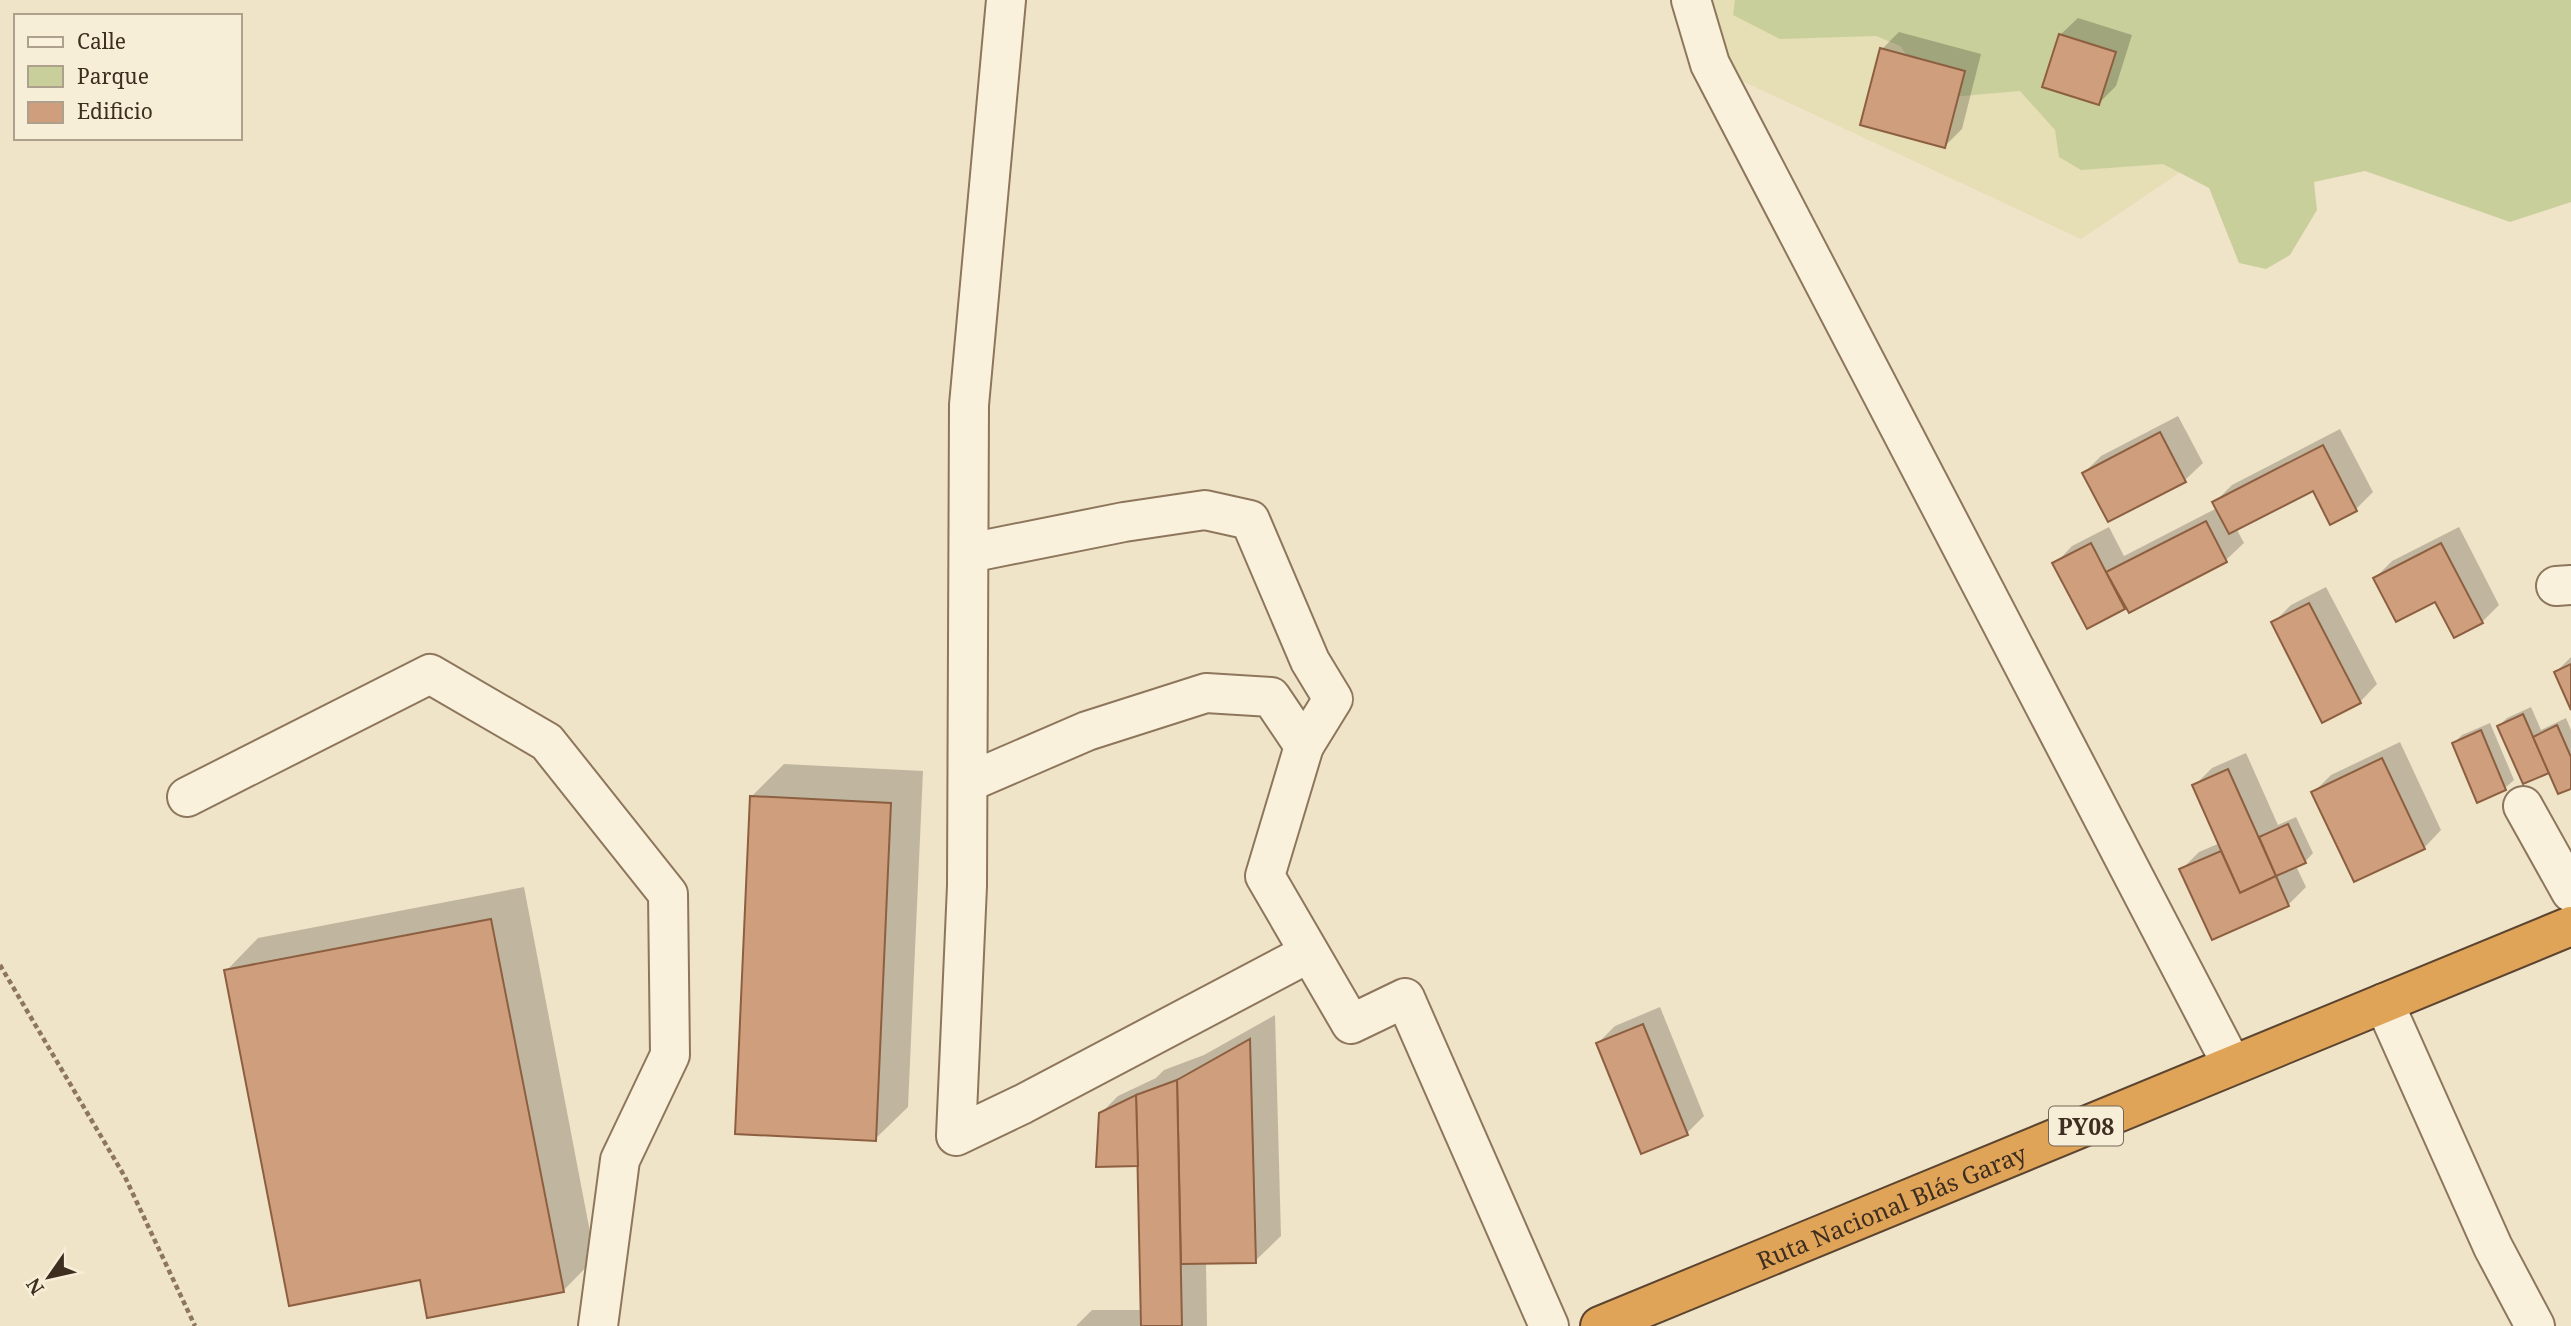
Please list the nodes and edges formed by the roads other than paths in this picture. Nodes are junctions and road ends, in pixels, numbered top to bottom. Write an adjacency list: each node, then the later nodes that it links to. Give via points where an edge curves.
1 (1006, 0): 3 (street, via 969,405)
2 (1691, 0): 12 (street, via 1710,64)
3 (969, 554): 4 (street, via 1205,510 1250,520 1310,661 1333,699); 5 (street)
4 (1304, 746): 5 (street, via 1271,697 1206,693 1087,731); 10 (street, via 1265,876)
5 (969, 782): 10 (street, via 956,1136)
6 (187, 797): 13 (street, via 430,674 547,743 668,894 670,1055 620,1160)
7 (2523, 806): 8 (street)
8 (2571, 892)
9 (2571, 926): 11 (highway, Ruta Nacional Blás Garay / PY08)
10 (1309, 953): 14 (street, via 1351,1024 1405,998)
11 (2384, 1003): 12 (highway, Ruta Nacional Blás Garay / PY08); 16 (street, via 2493,1247)
12 (2232, 1065): 15 (highway, Ruta Nacional Blás Garay / PY08)
13 (598, 1326)
14 (1549, 1326)
15 (1600, 1326)
16 (2535, 1326)

